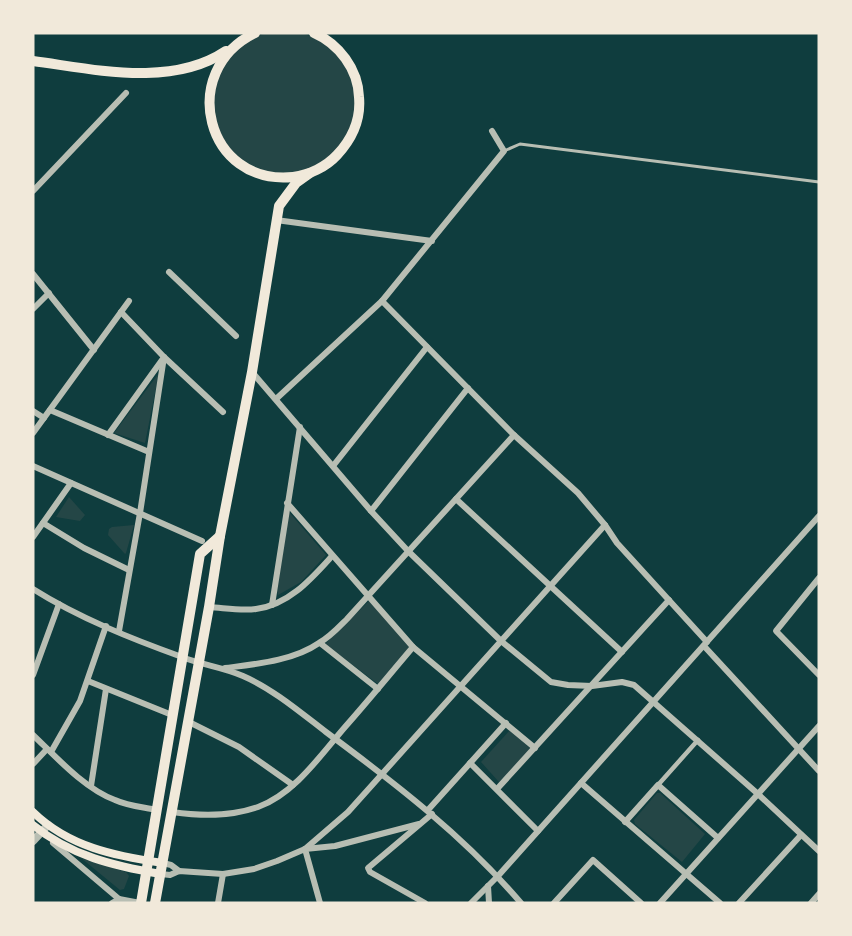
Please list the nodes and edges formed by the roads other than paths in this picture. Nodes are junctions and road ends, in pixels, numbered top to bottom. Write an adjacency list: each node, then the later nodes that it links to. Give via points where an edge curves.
1 (314, 33): 7 (highway, via 346,59 359,97 356,124 343,149)
2 (250, 35): 3 (highway, via 201,64 154,73); 7 (highway, via 225,56 212,80 209,108 215,135 232,157 255,172 282,178)
3 (34, 62)
4 (126, 93): 9 (street)
5 (492, 131): 6 (street)
6 (504, 151): 8 (lane, via 520,144); 11 (street)
7 (310, 173): 10 (highway, via 286,194)
8 (819, 182)
9 (33, 191)
10 (276, 220): 11 (street); 23 (highway)
11 (432, 241): 16 (street)
12 (170, 272): 19 (street)
13 (33, 274): 14 (street)
14 (49, 293): 17 (street); 21 (street)
15 (129, 301): 18 (street)
16 (382, 301): 20 (street); 25 (street)
17 (33, 309)
18 (121, 312): 21 (street); 22 (street)
19 (236, 336)
20 (428, 347): 24 (street); 36 (street)
21 (94, 350): 26 (street)
22 (164, 357): 28 (street); 32 (street); 34 (street)
23 (252, 372): 25 (street); 46 (highway)
24 (468, 388): 33 (street); 40 (street)
25 (276, 399): 30 (street)
26 (50, 410): 29 (street); 32 (street)
27 (33, 411): 29 (street)
28 (223, 412)
29 (44, 418): 31 (street)
30 (300, 427): 36 (street); 39 (street)
31 (33, 434)
32 (108, 435): 34 (street)
33 (514, 435): 38 (street); 44 (street, via 579,493)
34 (149, 452): 41 (street)
35 (33, 466): 37 (street)
36 (333, 466): 40 (street)
37 (71, 483): 41 (street); 43 (street)
38 (456, 499): 48 (street); 52 (street)
39 (287, 503): 49 (street); 57 (street)
40 (371, 511): 48 (street)
41 (140, 513): 47 (street); 50 (street)
42 (819, 516): 63 (street)
43 (43, 523): 45 (street); 50 (street)
44 (605, 525): 52 (street); 55 (street)
45 (33, 537)
46 (220, 537): 58 (highway); 66 (highway, via 200,554)
47 (202, 541)
48 (408, 551): 54 (street); 61 (street)
49 (332, 556): 54 (street); 57 (street, via 300,589)
50 (129, 570): 60 (street)
51 (819, 578): 71 (street, via 776,631)
52 (551, 586): 61 (street); 65 (street)
53 (33, 589): 56 (street)
54 (368, 595): 62 (street); 64 (street)
55 (669, 600): 63 (street); 65 (street)
56 (58, 604): 59 (street); 67 (street)
57 (272, 605): 58 (street, via 257,609)
58 (209, 607): 68 (highway)
59 (106, 626): 60 (street); 72 (street)
60 (118, 631): 66 (street)
61 (501, 641): 73 (street); 74 (street, via 550,682)
62 (320, 643): 69 (street, via 282,658); 76 (street)
63 (705, 644): 77 (street); 86 (street)
64 (413, 647): 73 (street); 76 (street)
65 (622, 652): 74 (street)
66 (182, 657): 68 (street); 78 (highway)
67 (36, 659): 70 (street)
68 (199, 663): 69 (street); 79 (highway)
69 (225, 668): 83 (street, via 265,688)
70 (33, 675)
71 (819, 675)
72 (88, 681): 75 (street); 87 (street, via 75,711)
73 (460, 685): 80 (street); 91 (street)
74 (591, 686): 77 (street, via 622,682 634,685); 85 (street)
75 (106, 689): 78 (street); 95 (street)
76 (378, 689): 83 (street)
77 (654, 701): 84 (street); 92 (street)
78 (172, 715): 98 (highway)
79 (189, 722): 93 (street, via 239,747); 99 (highway)
80 (506, 723): 85 (street); 88 (street)
81 (819, 726): 86 (street)
82 (33, 735): 87 (street)
83 (335, 739): 91 (street); 93 (street)
84 (698, 740): 94 (street); 97 (street)
85 (535, 748): 96 (street)
86 (799, 748): 90 (street); 97 (street)
87 (49, 750): 89 (street); 95 (street)
88 (470, 763): 96 (street); 100 (street)
89 (33, 764)
90 (819, 771)
91 (381, 774): 100 (street); 110 (street, via 348,812)
92 (580, 783): 102 (street); 105 (street)
93 (293, 785): 99 (street, via 259,807 241,812)
94 (658, 785): 102 (street); 108 (street)
95 (91, 786): 98 (street, via 115,800)
96 (497, 789): 105 (street)
97 (758, 794): 107 (street); 108 (street)
98 (157, 810): 112 (highway)
99 (172, 812): 113 (highway)
100 (430, 812): 103 (street); 117 (street)
101 (34, 819): 104 (main road); 106 (main road)
102 (626, 822): 115 (street)
103 (419, 824): 110 (street, via 335,846); 126 (street, via 368,868)
104 (48, 825): 106 (street); 112 (main road, via 92,849)
105 (538, 831): 117 (street)
106 (42, 832): 109 (street); 112 (main road, via 100,862); 120 (street)
107 (801, 835): 111 (street); 134 (street)
108 (718, 838): 115 (street)
109 (33, 841)
110 (305, 849): 116 (street, via 254,869); 125 (street)
111 (819, 851)
112 (147, 866): 113 (main road); 122 (highway)
113 (162, 869): 114 (street, via 170,875); 114 (street, via 171,865); 123 (highway)
114 (179, 871): 116 (street)
115 (686, 873): 132 (street); 133 (street)
116 (223, 874): 124 (street)
117 (498, 876): 118 (street); 129 (street)
118 (488, 886): 127 (street); 128 (street)
119 (819, 894): 135 (street)
120 (119, 899): 121 (street); 122 (street)
121 (112, 903)
122 (140, 903)
123 (155, 903)
124 (218, 903)
125 (320, 903)
126 (425, 903)
127 (471, 903)
128 (489, 903)
129 (521, 903)
130 (554, 903): 131 (street, via 593,860)
131 (641, 903)
132 (660, 903)
133 (720, 903)
134 (739, 903)
135 (811, 903)

